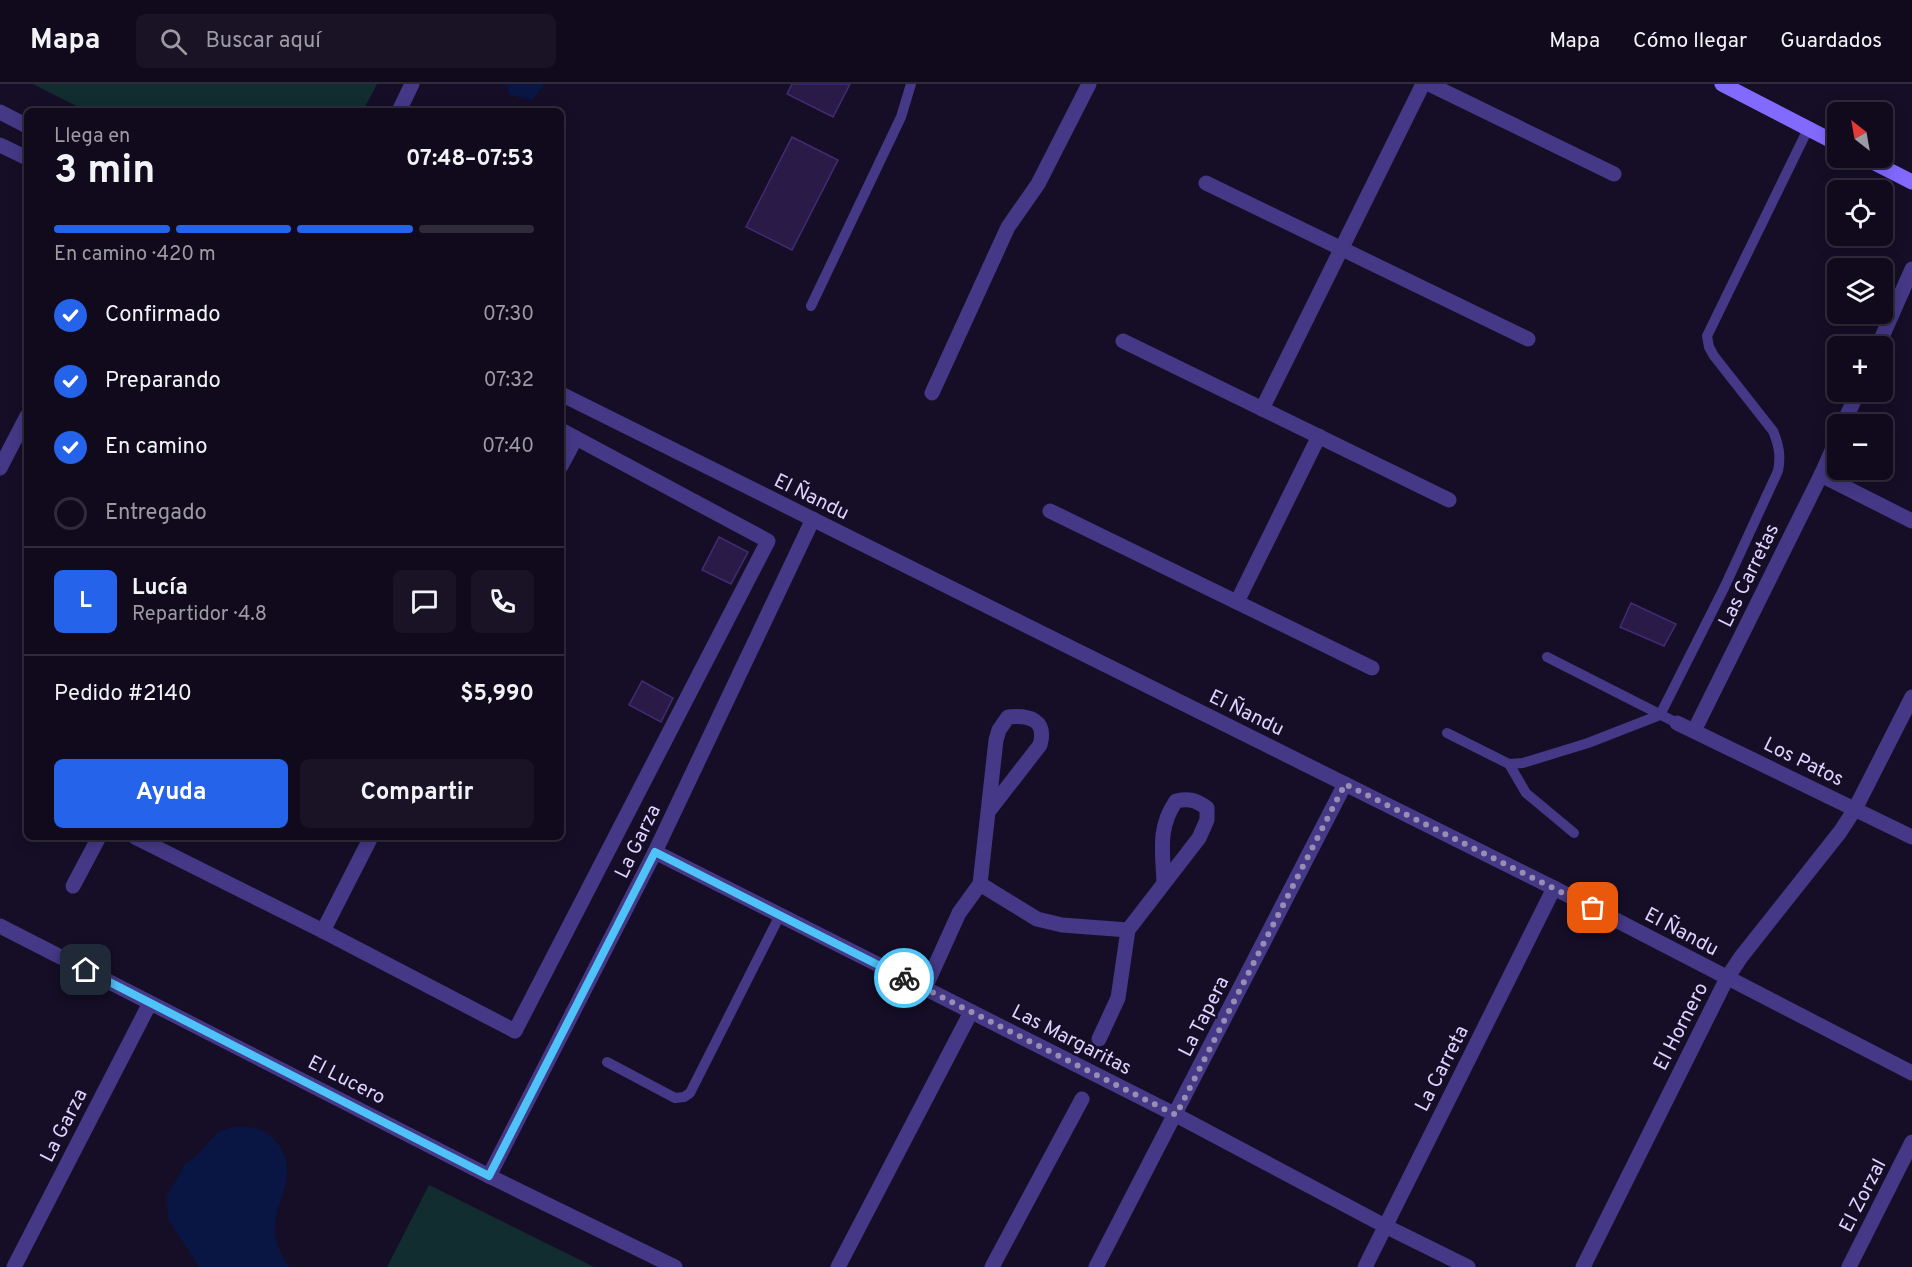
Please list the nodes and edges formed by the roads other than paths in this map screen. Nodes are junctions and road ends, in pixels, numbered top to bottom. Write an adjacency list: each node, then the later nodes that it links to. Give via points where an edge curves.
1 (412, 84): 7 (street)
2 (911, 84): 20 (lane, via 902,117)
3 (1089, 84): 24 (street, via 1038,184 1008,227)
4 (1423, 84): 18 (street)
5 (1430, 84): 15 (street)
6 (1722, 84): 10 (street)
7 (400, 108)
8 (0, 112): 9 (street)
9 (24, 124)
10 (1808, 129): 11 (street); 43 (lane, via 1707,336 1714,356 1773,431 1780,460 1778,471)
11 (1827, 138)
12 (0, 145): 13 (street)
13 (24, 157)
14 (1884, 168): 16 (street)
15 (1614, 174)
16 (1912, 182)
17 (1206, 183): 18 (street)
18 (1342, 250): 22 (street); 26 (street)
19 (1912, 269): 21 (street)
20 (811, 306)
21 (1882, 336)
22 (1528, 339)
23 (1123, 341): 26 (street)
24 (932, 393)
25 (564, 395): 37 (street, El Ñandu)
26 (1262, 409): 29 (street)
27 (24, 422): 33 (street)
28 (564, 432): 30 (street)
29 (1319, 436): 35 (street); 39 (street)
30 (576, 438): 31 (street); 64 (street, via 768,541 515,1031)
31 (564, 460)
32 (1827, 462): 34 (street, Las Carretas)
33 (0, 468)
34 (1821, 475): 38 (street); 45 (street, Las Carretas)
35 (1449, 500)
36 (1050, 511): 39 (street)
37 (813, 519): 48 (street, El Ñandu); 56 (street, La Garza)
38 (1912, 521)
39 (1237, 602): 41 (street)
40 (1547, 657): 43 (lane)
41 (1372, 668)
42 (1912, 697): 49 (street, El Hornero)
43 (1660, 715): 44 (lane); 47 (lane, via 1588,743)
44 (1677, 723): 45 (street, Los Patos)
45 (1694, 731): 49 (street, Los Patos)
46 (1447, 733): 47 (lane)
47 (1509, 764): 51 (lane, via 1526,793)
48 (1345, 784): 60 (street, El Ñandu); 73 (street, La Tapera)
49 (1855, 809): 52 (street, Los Patos); 65 (street, El Hornero)
50 (988, 812): 50 (street, via 999,730 1008,717 1034,720 1043,735 1040,745); 57 (street)
51 (1574, 833)
52 (1912, 837)
53 (97, 840): 59 (street)
54 (141, 840): 64 (street)
55 (369, 840): 64 (street)
56 (655, 852): 61 (street, Las Margaritas); 75 (street, La Garza)
57 (980, 884): 63 (street, via 1037,919); 66 (street, via 959,912)
58 (1164, 884): 58 (street, via 1208,820 1207,808 1199,802 1176,801 1167,813 1163,827); 63 (street)
59 (73, 886)
60 (1554, 888): 65 (street, El Ñandu); 76 (street, La Carreta)
61 (780, 915): 66 (street, Las Margaritas); 70 (lane, via 690,1093 675,1098)
62 (0, 926): 67 (street, El Lucero)
63 (1128, 930): 69 (street, via 1118,998)
64 (322, 931)
65 (1727, 978): 71 (street, El Ñandu); 84 (street, El Hornero)
66 (924, 988): 68 (street, Las Margaritas)
67 (150, 1003): 75 (street, El Lucero); 77 (street, La Garza)
68 (972, 1012): 73 (street, Las Margaritas); 79 (street)
69 (1099, 1039)
70 (607, 1062)
71 (1912, 1073)
72 (1082, 1099): 80 (street)
73 (1176, 1115): 76 (street, Las Margaritas); 81 (street, La Tapera)
74 (1912, 1142): 85 (street, El Zorzal)
75 (489, 1176): 78 (street, El Lucero)
76 (1385, 1226): 82 (street, La Carreta); 83 (street, Las Margaritas)
77 (14, 1267)
78 (675, 1267)
79 (838, 1267)
80 (992, 1267)
81 (1096, 1267)
82 (1365, 1267)
83 (1468, 1267)
84 (1583, 1267)
85 (1849, 1267)

